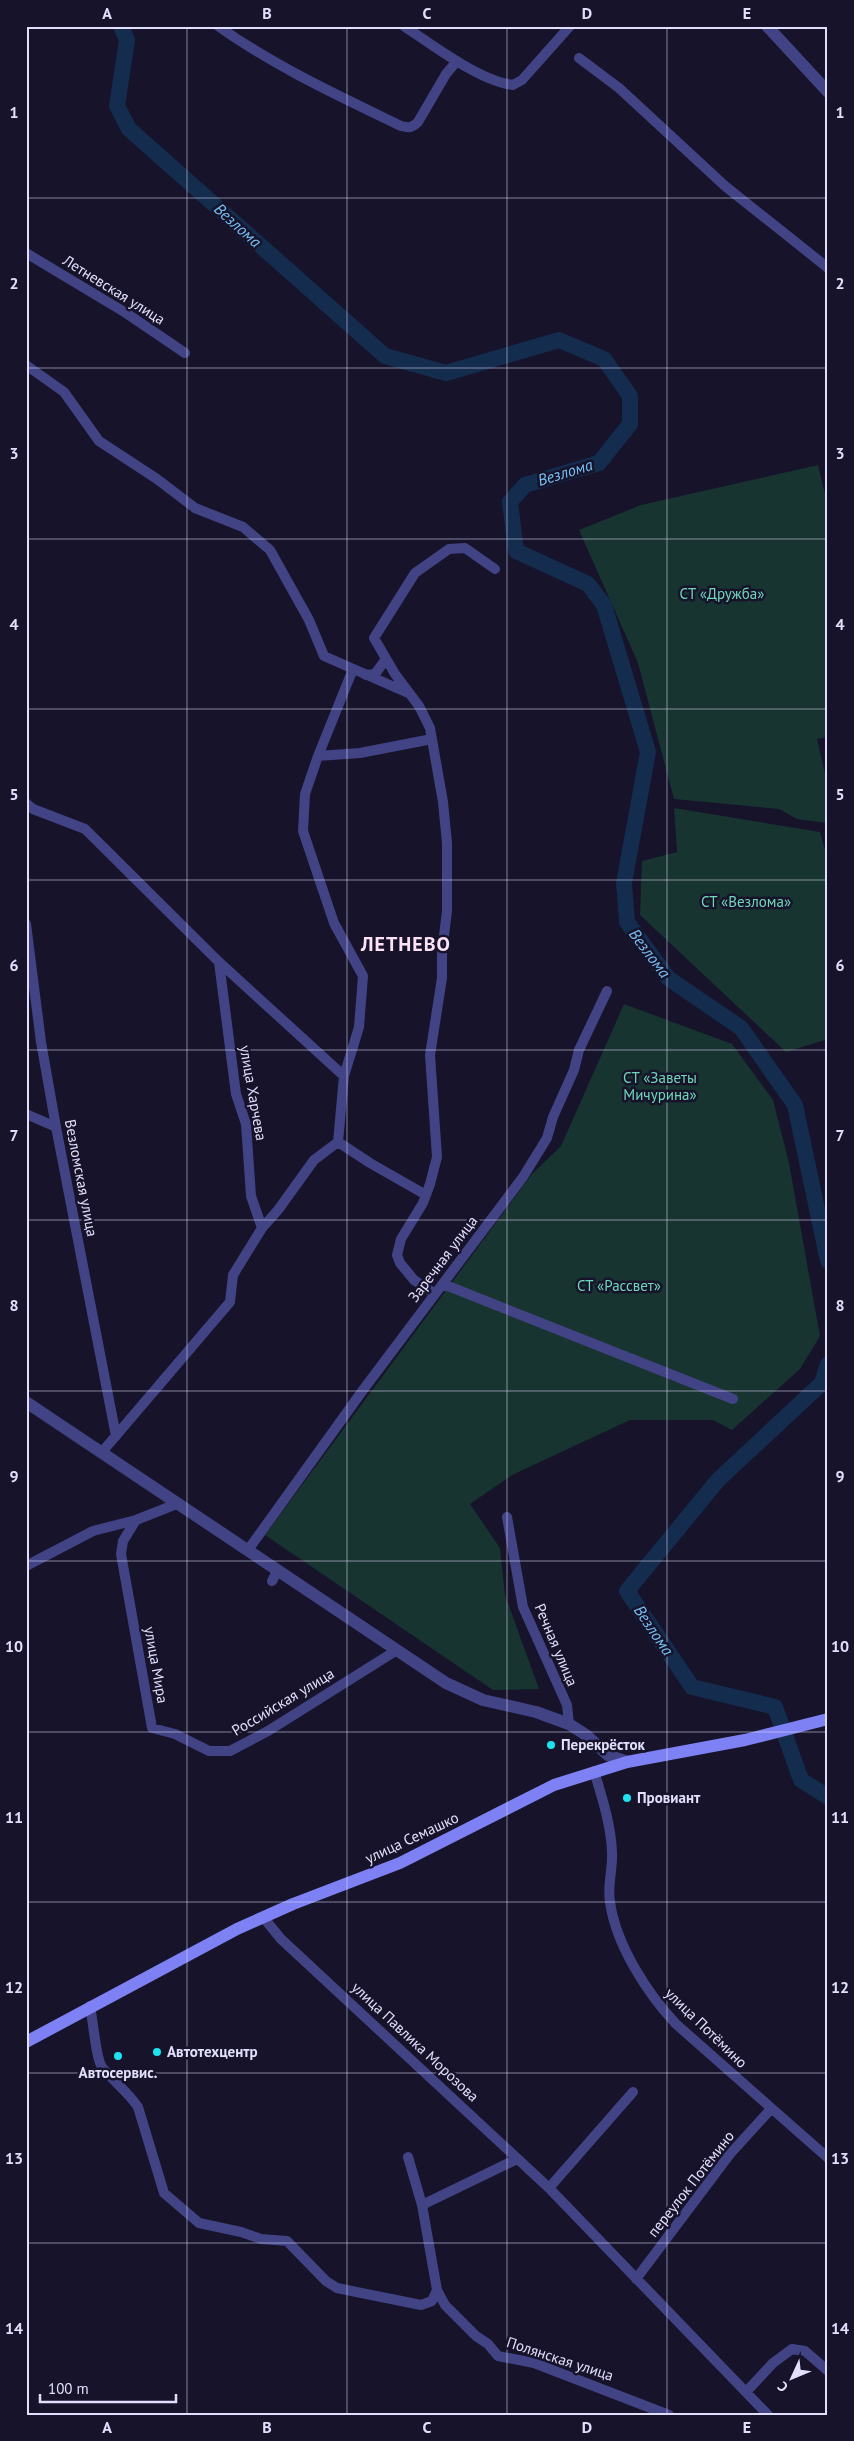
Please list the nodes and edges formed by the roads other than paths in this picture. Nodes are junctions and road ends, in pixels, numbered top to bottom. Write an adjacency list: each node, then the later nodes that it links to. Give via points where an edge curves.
1 (218, 26): 6 (street, via 246,46 409,128 418,122)
2 (404, 26): 6 (street)
3 (570, 26): 6 (street, via 514,85 494,79)
4 (767, 26): 7 (street)
5 (579, 58): 9 (street, via 619,88 725,186)
6 (457, 60)
7 (828, 92)
8 (26, 253): 10 (street, Летневская улица)
9 (828, 268)
10 (185, 352)
11 (26, 365): 14 (street, via 64,392 99,441 195,508 243,527 270,550 309,620 324,656)
12 (495, 569): 13 (street, via 465,548 449,549 415,573 374,638)
13 (386, 659): 15 (street, via 375,674); 16 (street)
14 (353, 669): 15 (street); 18 (street)
15 (366, 675): 16 (street)
16 (409, 694): 17 (street, via 424,714)
17 (432, 739): 18 (street, via 360,753); 27 (street, via 443,802 448,870 442,978 430,1056 437,1157)
18 (318, 756): 23 (street, via 305,794 303,831 334,923 363,976 359,1027)
19 (26, 803): 21 (street, via 85,829)
20 (26, 924): 25 (street, Везломская улица)
21 (219, 962): 23 (street); 28 (street, улица Харчева, via 236,1094 246,1124 251,1196)
22 (607, 991): 29 (street, Заречная улица, via 579,1050 547,1138 523,1177)
23 (344, 1076): 26 (street)
24 (26, 1114): 25 (street)
25 (56, 1127): 33 (street, Везломская улица)
26 (338, 1142): 27 (street); 28 (street, via 314,1160)
27 (426, 1195): 30 (street, via 401,1239 397,1255 414,1280)
28 (262, 1228): 33 (street, via 232,1275 230,1302)
29 (443, 1284): 30 (street, Заречная улица); 31 (street)
30 (435, 1294): 38 (street, Заречная улица)
31 (733, 1399)
32 (26, 1402): 34 (street)
33 (116, 1436): 34 (street)
34 (102, 1452): 35 (street)
35 (179, 1503): 37 (street); 38 (street)
36 (507, 1517): 44 (street, Речная улица, via 523,1607 567,1705)
37 (136, 1520): 39 (street, via 93,1531); 45 (street, улица Мира, via 123,1541 121,1554)
38 (248, 1550): 40 (street)
39 (26, 1566)
40 (278, 1570): 41 (street); 42 (street)
41 (272, 1582)
42 (397, 1650): 44 (street, via 466,1694); 45 (street, Российская улица, via 268,1731 230,1751 209,1752 175,1734)
43 (828, 1719): 47 (main road, улица Семашко, via 745,1740)
44 (569, 1724): 46 (street)
45 (152, 1728)
46 (600, 1749): 47 (street); 48 (street)
47 (627, 1762): 48 (main road, улица Семашко)
48 (594, 1771): 49 (main road, улица Семашко, via 554,1785 400,1863); 53 (street, улица Потёмино, via 611,1837 610,1901 616,1924 639,1977 676,2024)
49 (263, 1917): 50 (main road, улица Семашко); 56 (street, улица Павлика Морозова, via 281,1939)
50 (90, 2006): 51 (main road, улица Семашко); 61 (street, via 98,2059 138,2108 164,2193 200,2223 260,2239 287,2241 337,2288 413,2304)
51 (26, 2042)
52 (633, 2092): 57 (street)
53 (771, 2109): 55 (street, улица Потёмино); 59 (street, переулок Потёмино, via 730,2154)
54 (408, 2158): 58 (street, Полянская улица)
55 (828, 2158)
56 (517, 2159): 57 (street, улица Павлика Морозова); 58 (street)
57 (549, 2188): 59 (street, улица Павлика Морозова)
58 (422, 2205): 60 (street, Полянская улица)
59 (636, 2278): 64 (street, улица Павлика Морозова)
60 (437, 2290): 61 (street); 62 (street, Полянская улица)
61 (428, 2304): 62 (street)
62 (445, 2305): 65 (street, Полянская улица, via 498,2356 534,2363)
63 (828, 2371): 64 (street, via 805,2351 792,2349 773,2363)
64 (747, 2391): 66 (street, улица Павлика Морозова)
65 (669, 2415)
66 (768, 2415)

